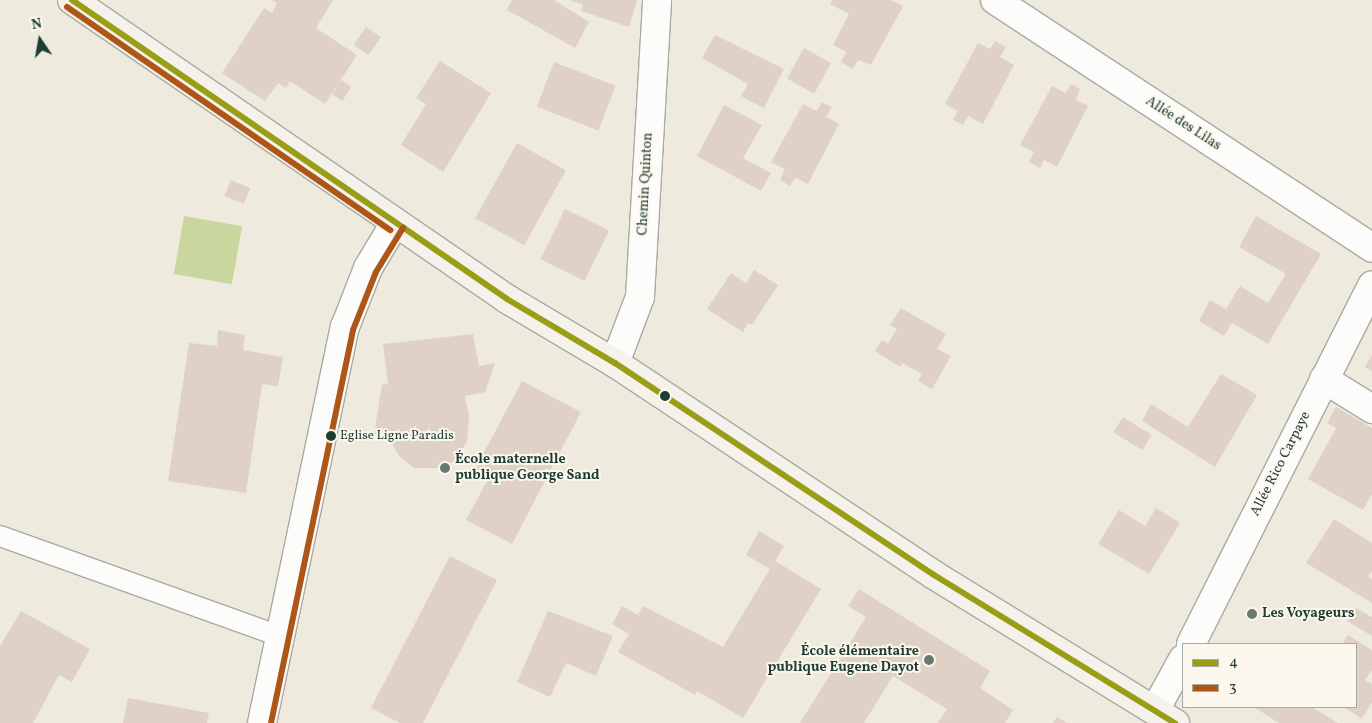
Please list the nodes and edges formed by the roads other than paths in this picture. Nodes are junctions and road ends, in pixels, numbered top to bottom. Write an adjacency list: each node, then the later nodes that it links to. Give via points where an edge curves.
1 (72, 0): 4 (main road)
2 (657, 0): 7 (street, Chemin Quinton, via 640,297)
3 (995, 0): 5 (street, Allée des Lilas)
4 (395, 223): 7 (main road, via 507,299); 11 (street, via 368,268 345,327)
5 (1372, 248)
6 (1372, 285): 8 (street, Allée Rico Carpaye)
7 (615, 363): 14 (main road, via 934,575)
8 (1324, 379): 9 (street); 12 (street, Allée Rico Carpaye)
9 (1372, 409)
10 (0, 536): 11 (lane)
11 (279, 636): 15 (street)
12 (1192, 643)
13 (1182, 662): 14 (street)
14 (1165, 717)
15 (262, 723)

